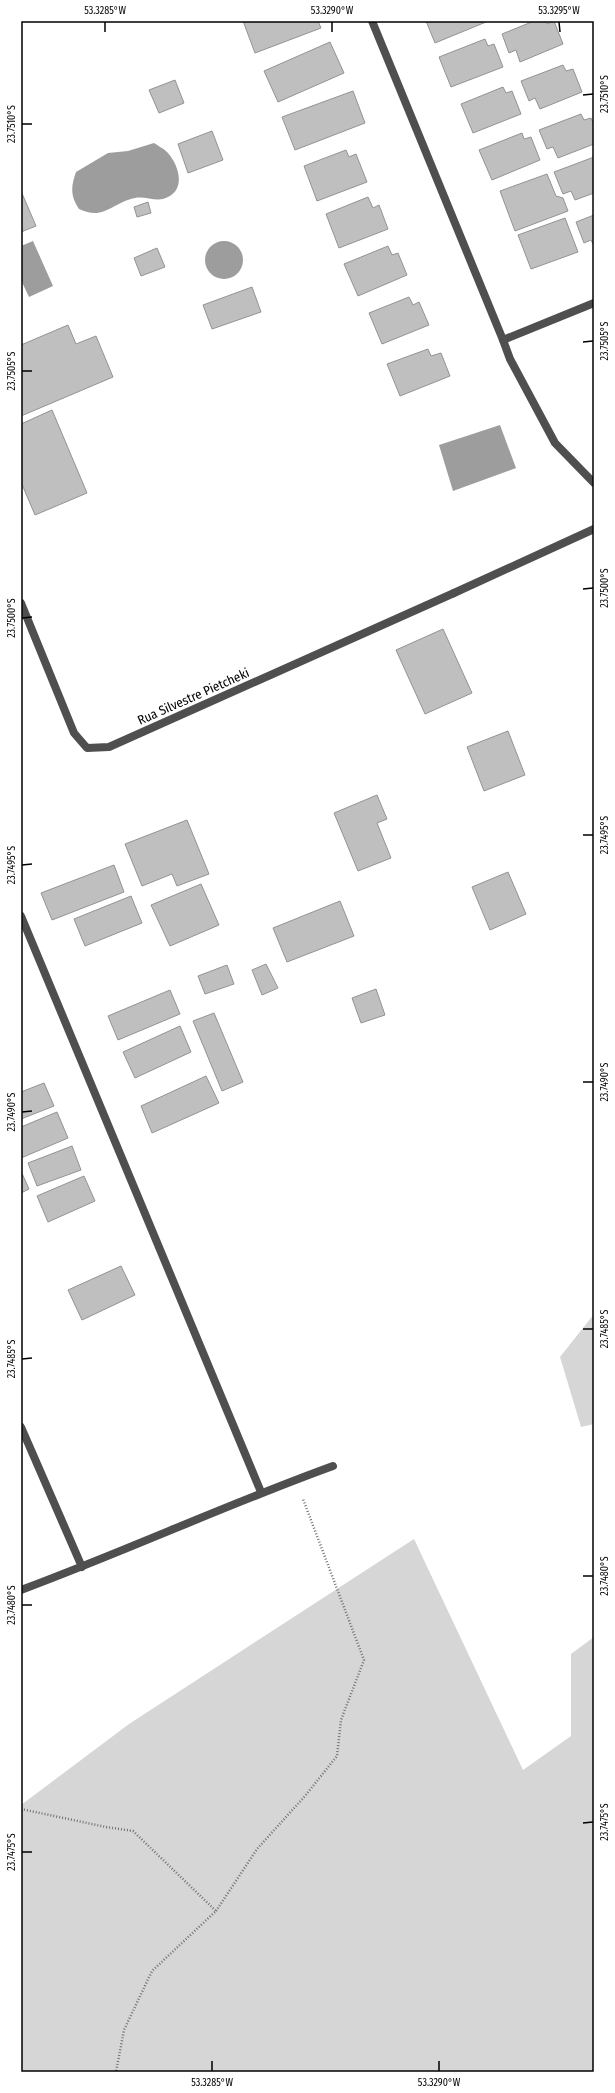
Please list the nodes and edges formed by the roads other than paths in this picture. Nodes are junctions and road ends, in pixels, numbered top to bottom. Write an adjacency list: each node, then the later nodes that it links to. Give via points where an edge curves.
1 (372, 21): 3 (street)
2 (594, 303): 3 (street)
3 (503, 340): 4 (street, via 510,359 555,443)
4 (594, 483)
5 (594, 529): 6 (street, Rua Silvestre Pietcheki, via 109,747 87,748 74,733)
6 (21, 603)
7 (21, 916): 10 (street)
8 (21, 1428): 11 (street)
9 (334, 1466): 10 (street)
10 (261, 1492): 11 (street)
11 (82, 1567): 12 (street)
12 (21, 1590)

